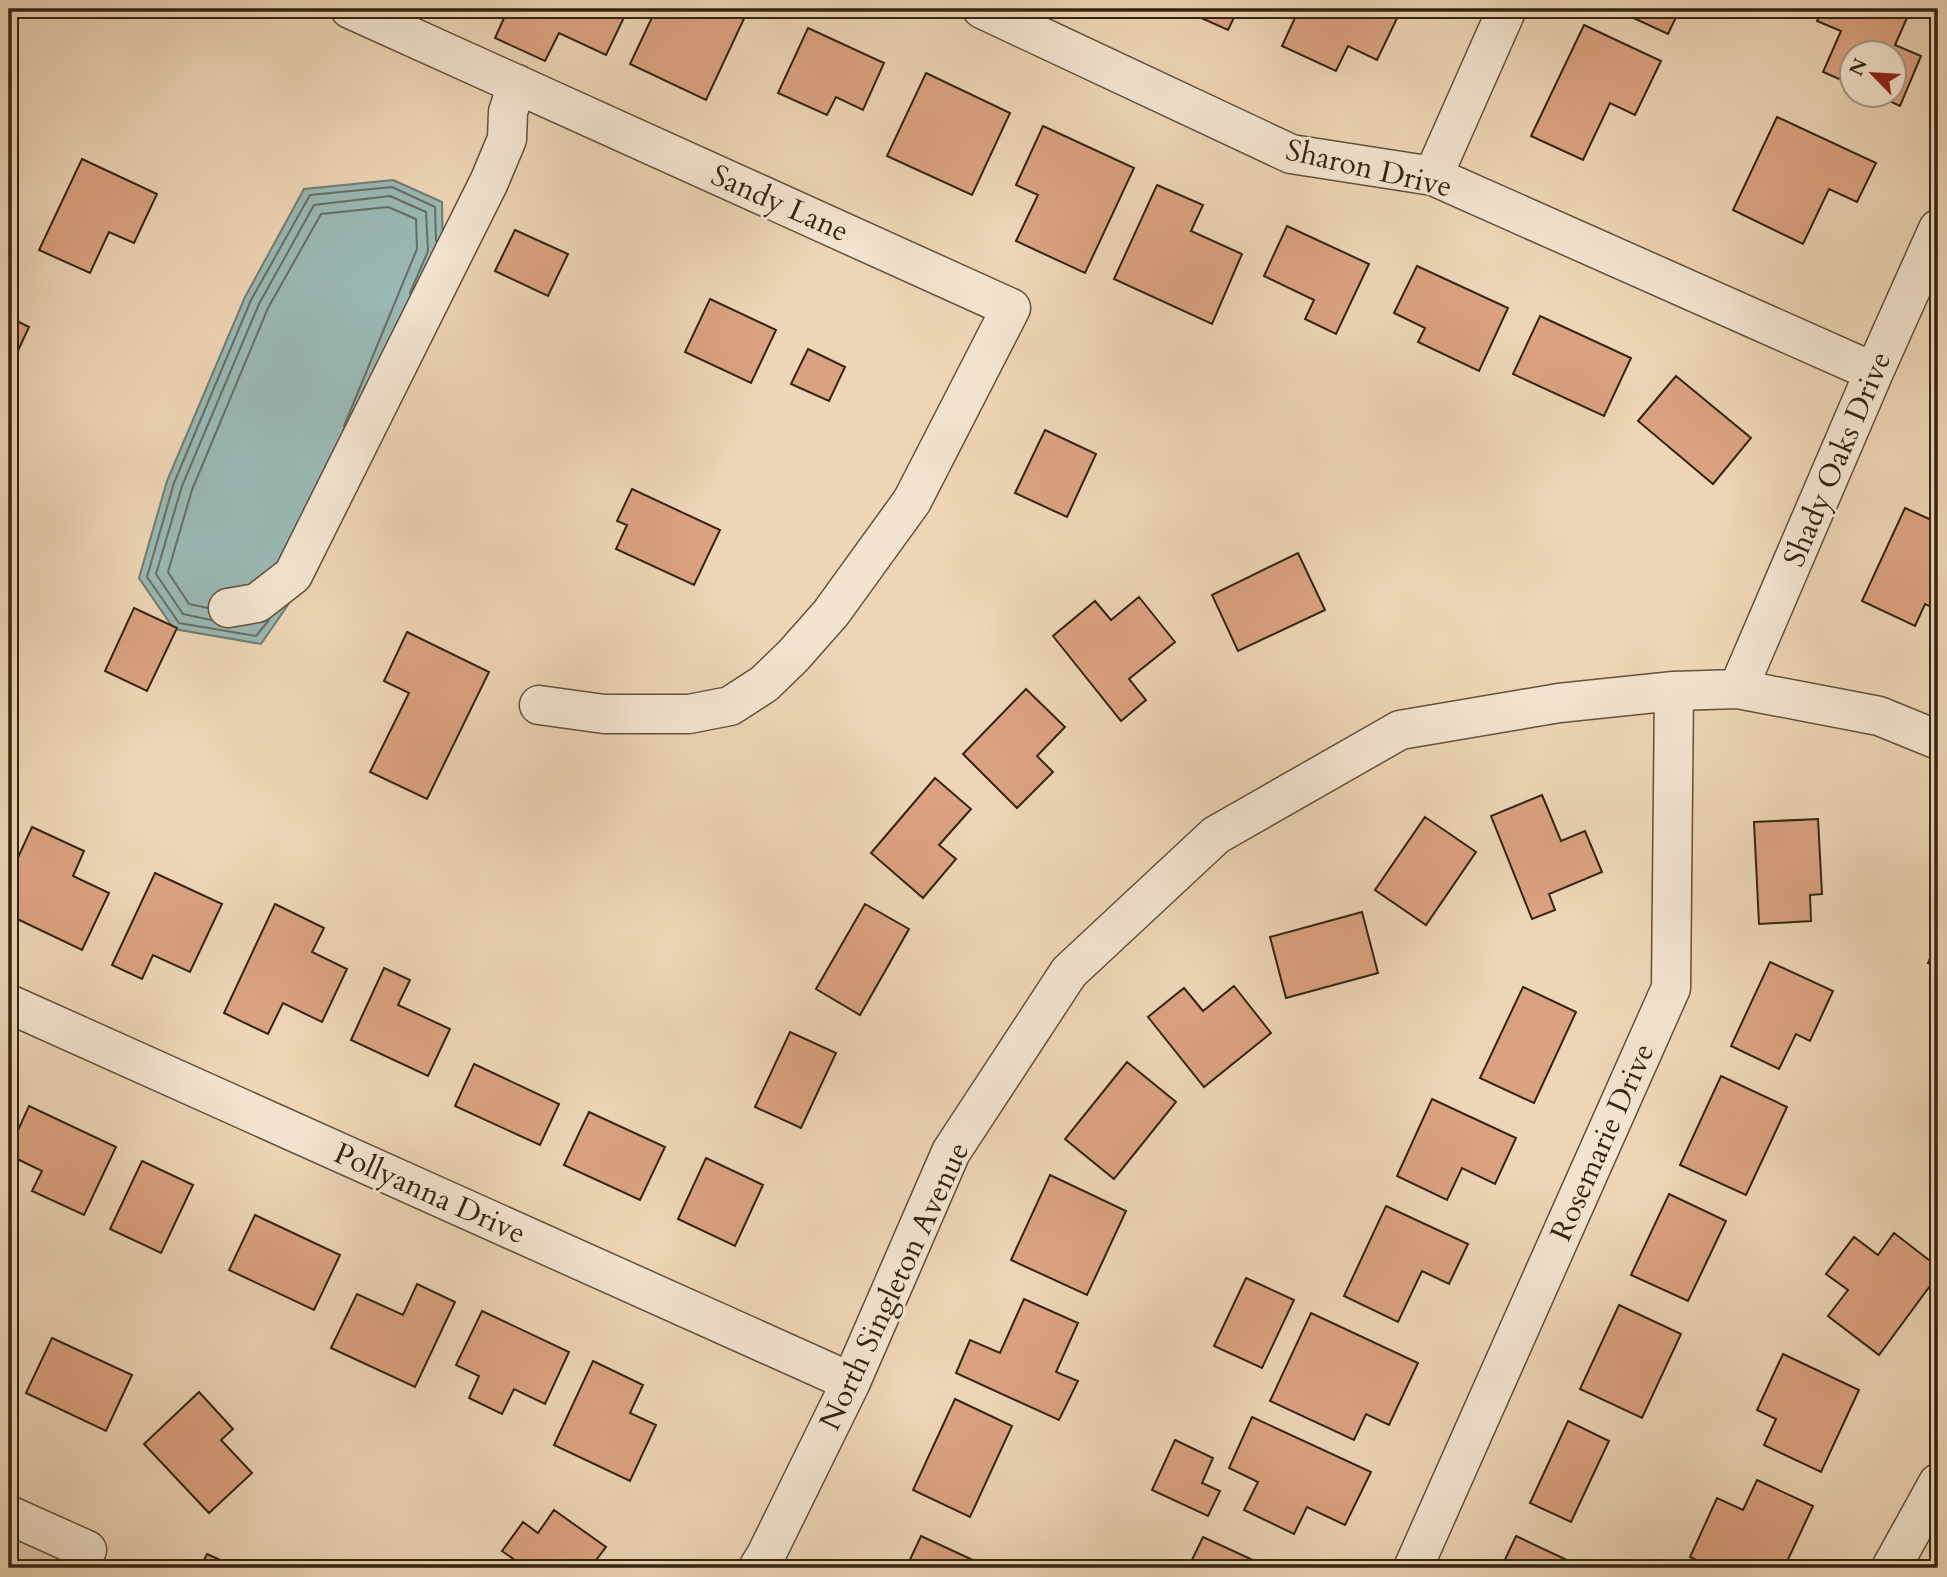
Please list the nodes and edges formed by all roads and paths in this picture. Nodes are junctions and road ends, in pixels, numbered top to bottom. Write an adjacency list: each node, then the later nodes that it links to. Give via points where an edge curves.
1 (350, 9): 4 (street, Sandy Lane)
2 (982, 9): 5 (street, Sharon Drive, via 1291,154)
3 (1507, 9): 5 (street)
4 (517, 84): 8 (street, via 508,113 507,139 489,182 293,575 257,603); 11 (street, Sandy Lane, via 1012,308 912,501 831,613 764,684 730,706 689,714 604,714)
5 (1433, 176): 7 (street, Sharon Drive)
6 (1938, 229): 7 (street, Shady Oaks Drive)
7 (1874, 372): 9 (street, Shady Oaks Drive)
8 (228, 608)
9 (1738, 689): 10 (street, North Singleton Avenue); 12 (street, North Singleton Avenue, via 1879,716)
10 (1674, 691): 14 (street, North Singleton Avenue, via 1559,703 1400,730 1216,835 1069,972 951,1153); 19 (street, Rosemarie Drive, via 1671,988)
11 (540, 705)
12 (1938, 740)
13 (9, 1004): 14 (street, Pollyanna Drive)
14 (851, 1382): 18 (street, North Singleton Avenue)
15 (1938, 1483): 20 (street)
16 (9, 1515): 17 (street)
17 (87, 1550)
18 (758, 1568)
19 (1413, 1568)
20 (1891, 1568)

